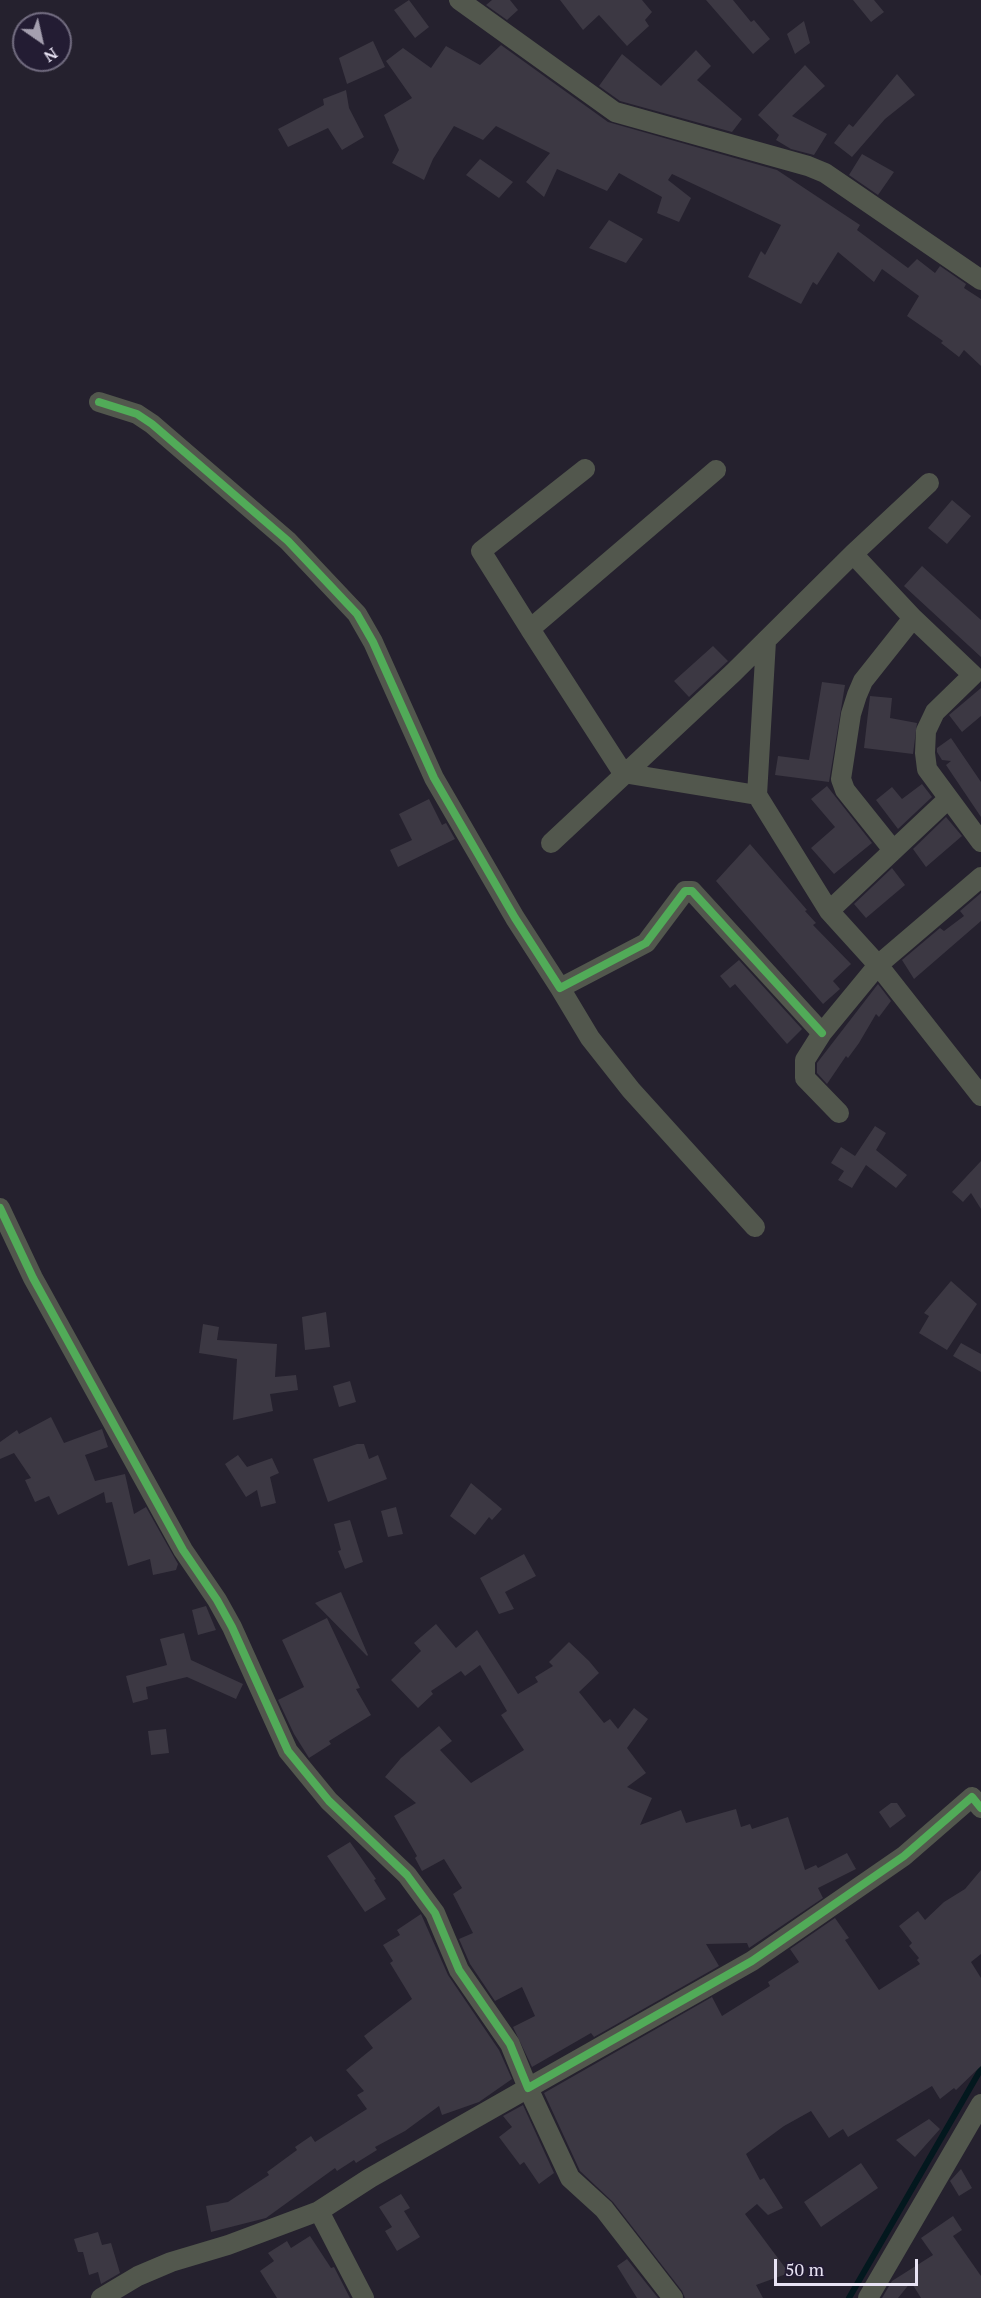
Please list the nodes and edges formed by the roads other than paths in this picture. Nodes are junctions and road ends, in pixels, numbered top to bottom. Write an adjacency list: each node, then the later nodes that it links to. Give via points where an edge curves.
1 (459, 0): 2 (street, via 615,112 825,173)
2 (981, 280)
3 (99, 402): 21 (street, via 137,414 152,424 288,541 357,614 434,778)
4 (585, 469): 9 (street, via 481,551)
5 (716, 470): 9 (street)
6 (929, 483): 7 (street)
7 (853, 554): 8 (street); 10 (street)
8 (913, 618): 11 (street); 17 (street, via 860,688 851,714 842,779 845,790)
9 (530, 629): 12 (street)
10 (766, 641): 12 (street); 13 (street)
11 (977, 679): 14 (street, via 935,712 926,731 927,769)
12 (623, 773): 13 (street); 16 (street)
13 (757, 795): 19 (street)
14 (948, 799): 15 (street); 17 (street)
15 (981, 842)
16 (551, 843)
17 (893, 850): 19 (street)
18 (981, 877): 20 (street)
19 (829, 911): 20 (street)
20 (878, 965): 22 (street); 23 (street)
21 (560, 988): 22 (street, via 646,943 685,891 692,891); 26 (street, via 590,1038 631,1090)
22 (822, 1033): 24 (street, via 805,1060 805,1078)
23 (981, 1096)
24 (838, 1113)
25 (0, 1208): 28 (street, via 33,1278 177,1540 232,1627 288,1751 329,1801 407,1875 435,1913 459,1970 510,2044)
26 (755, 1227)
27 (978, 1795): 28 (street, via 904,1856 752,1961)
28 (528, 2088): 30 (street); 33 (street, via 570,2178 604,2209)
29 (981, 2104): 34 (street)
30 (319, 2211): 31 (street, via 171,2262); 32 (street)
31 (101, 2298)
32 (364, 2298)
33 (673, 2298)
34 (868, 2298)

